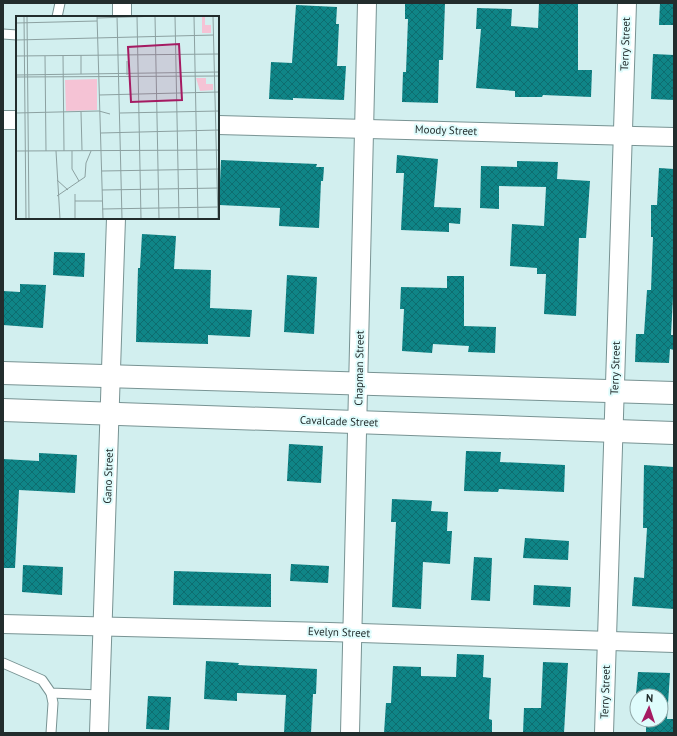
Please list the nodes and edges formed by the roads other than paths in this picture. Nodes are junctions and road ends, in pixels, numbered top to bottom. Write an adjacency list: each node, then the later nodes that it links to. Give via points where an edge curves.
1 (60, 3): 5 (lane)
2 (122, 3): 6 (street)
3 (367, 3): 12 (street, Chapman Street)
4 (627, 3): 13 (street, Terry Street)
5 (57, 16)
6 (122, 16)
7 (3, 34): 8 (lane)
8 (16, 35)
9 (3, 120): 10 (street)
10 (16, 120)
11 (219, 125): 12 (street, Moody Street)
12 (365, 128): 13 (street, Moody Street); 18 (street, Chapman Street)
13 (622, 136): 14 (street, Moody Street); 19 (street, Terry Street)
14 (674, 137)
15 (116, 219): 17 (street, Gano Street)
16 (3, 373): 17 (main road)
17 (111, 376): 18 (main road); 22 (street, Gano Street)
18 (359, 384): 19 (main road); 23 (street, Chapman Street)
19 (614, 392): 20 (main road); 24 (street, Terry Street)
20 (674, 394)
21 (3, 410): 22 (main road, Cavalcade Street)
22 (110, 414): 23 (main road, Cavalcade Street); 27 (street, Gano Street)
23 (358, 422): 24 (main road, Cavalcade Street); 28 (street, Chapman Street)
24 (613, 431): 25 (main road, Cavalcade Street); 29 (street, Terry Street)
25 (674, 433)
26 (3, 624): 27 (street, Evelyn Street)
27 (102, 626): 28 (street, Evelyn Street); 33 (street, Gano Street)
28 (353, 633): 29 (street, Evelyn Street); 36 (street, Chapman Street)
29 (607, 641): 30 (street, Evelyn Street); 37 (street, Terry Street)
30 (674, 643)
31 (3, 663): 32 (lane, via 42,680)
32 (51, 693): 33 (lane); 34 (lane)
33 (100, 695): 35 (street, Gano Street)
34 (51, 733)
35 (99, 733)
36 (350, 733)
37 (604, 733)

